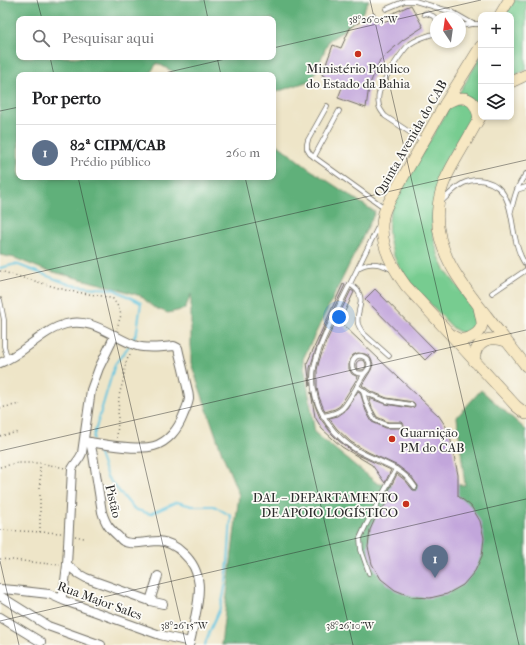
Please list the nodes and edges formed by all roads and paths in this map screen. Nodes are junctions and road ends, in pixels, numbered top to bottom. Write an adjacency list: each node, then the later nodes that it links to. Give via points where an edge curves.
1 (509, 0): 3 (main road)
2 (386, 9): 6 (lane, via 405,1 415,1 452,12)
3 (502, 12)
4 (424, 14): 5 (lane)
5 (430, 15)
6 (473, 24): 7 (lane); 8 (lane)
7 (478, 24)
8 (466, 25)
9 (430, 35): 18 (lane, via 408,45 384,81 378,98 378,105 385,116)
10 (480, 48): 13 (main road, Quinta Avenida do CAB)
11 (526, 75): 12 (main road)
12 (514, 81)
13 (445, 104): 16 (main road, via 460,97 475,105); 18 (main road, Quinta Avenida do CAB)
14 (326, 106): 19 (lane, via 307,144 310,154)
15 (339, 111): 19 (lane)
16 (478, 114)
17 (479, 120): 23 (main road, via 450,169)
18 (423, 141): 25 (main road, Quinta Avenida do CAB)
19 (314, 157): 25 (lane)
20 (526, 174): 22 (lane)
21 (526, 187): 22 (lane)
22 (517, 190): 24 (lane)
23 (438, 205): 24 (lane, via 462,183 477,180 493,184 500,190); 34 (main road, via 438,226 445,253 459,280)
24 (511, 211): 26 (lane, via 517,248)
25 (384, 212): 27 (lane); 30 (main road, Quinta Avenida do CAB, via 383,239)
26 (526, 265)
27 (358, 268): 30 (lane, via 373,263); 31 (lane)
28 (526, 270): 32 (lane)
29 (0, 271): 36 (path, via 69,291 113,299 121,315)
30 (396, 271): 35 (main road, Quinta Avenida do CAB, via 406,286)
31 (350, 284): 39 (lane, via 357,289 360,298 357,319 360,328); 50 (lane, via 326,332 315,364 314,391)
32 (492, 293)
33 (0, 300): 41 (lane, via 4,320)
34 (479, 306): 35 (main road, via 482,325 474,336 463,340); 37 (main road)
35 (449, 334): 40 (main road, Quinta Avenida do CAB)
36 (115, 335): 38 (street); 41 (street, via 89,324 65,324 56,327); 54 (street, via 91,390)
37 (506, 341): 40 (main road, via 495,338 485,341 476,350); 42 (main road)
38 (143, 347): 55 (path, via 136,349 125,362 119,396); 55 (street, via 178,348 189,399 177,430 164,442 146,448)
39 (389, 356)
40 (474, 361): 49 (main road, Quinta Avenida do CAB)
41 (4, 362)
42 (526, 366)
43 (365, 373): 43 (lane, via 369,361 362,356 355,358 352,362 354,371); 44 (lane)
44 (357, 386): 45 (lane); 50 (lane, via 343,408)
45 (363, 390): 47 (lane, via 386,401); 51 (lane, via 364,399 375,420 387,425)
46 (20, 404): 48 (path)
47 (412, 405)
48 (0, 408)
49 (526, 414)
50 (323, 416): 59 (lane, via 330,427 349,445)
51 (401, 425)
52 (18, 432): 53 (path)
53 (0, 436)
54 (87, 442): 55 (street); 58 (street); 76 (street, Pistão, via 93,455 102,512 110,529 130,544 160,541 170,544 187,556 194,567 200,594)
55 (117, 446)
56 (40, 463): 57 (path, via 17,463); 58 (path); 62 (path)
57 (0, 467)
58 (72, 469): 63 (street)
59 (396, 469): 60 (lane); 67 (lane, via 360,538 361,550)
60 (415, 487)
61 (0, 530): 62 (path)
62 (40, 532): 63 (path)
63 (68, 534): 64 (path); 66 (street)
64 (84, 538)
65 (0, 559): 66 (path)
66 (68, 566): 71 (street); 72 (street, via 86,578)
67 (369, 573)
68 (158, 576): 72 (street)
69 (0, 590): 71 (street, Rua Major Sales, via 44,593)
70 (0, 596): 77 (street, via 48,626)
71 (61, 599): 76 (street, Rua Major Sales)
72 (150, 601): 73 (street)
73 (164, 604)
74 (0, 617): 75 (street)
75 (41, 642)
76 (189, 643)
77 (101, 645)

